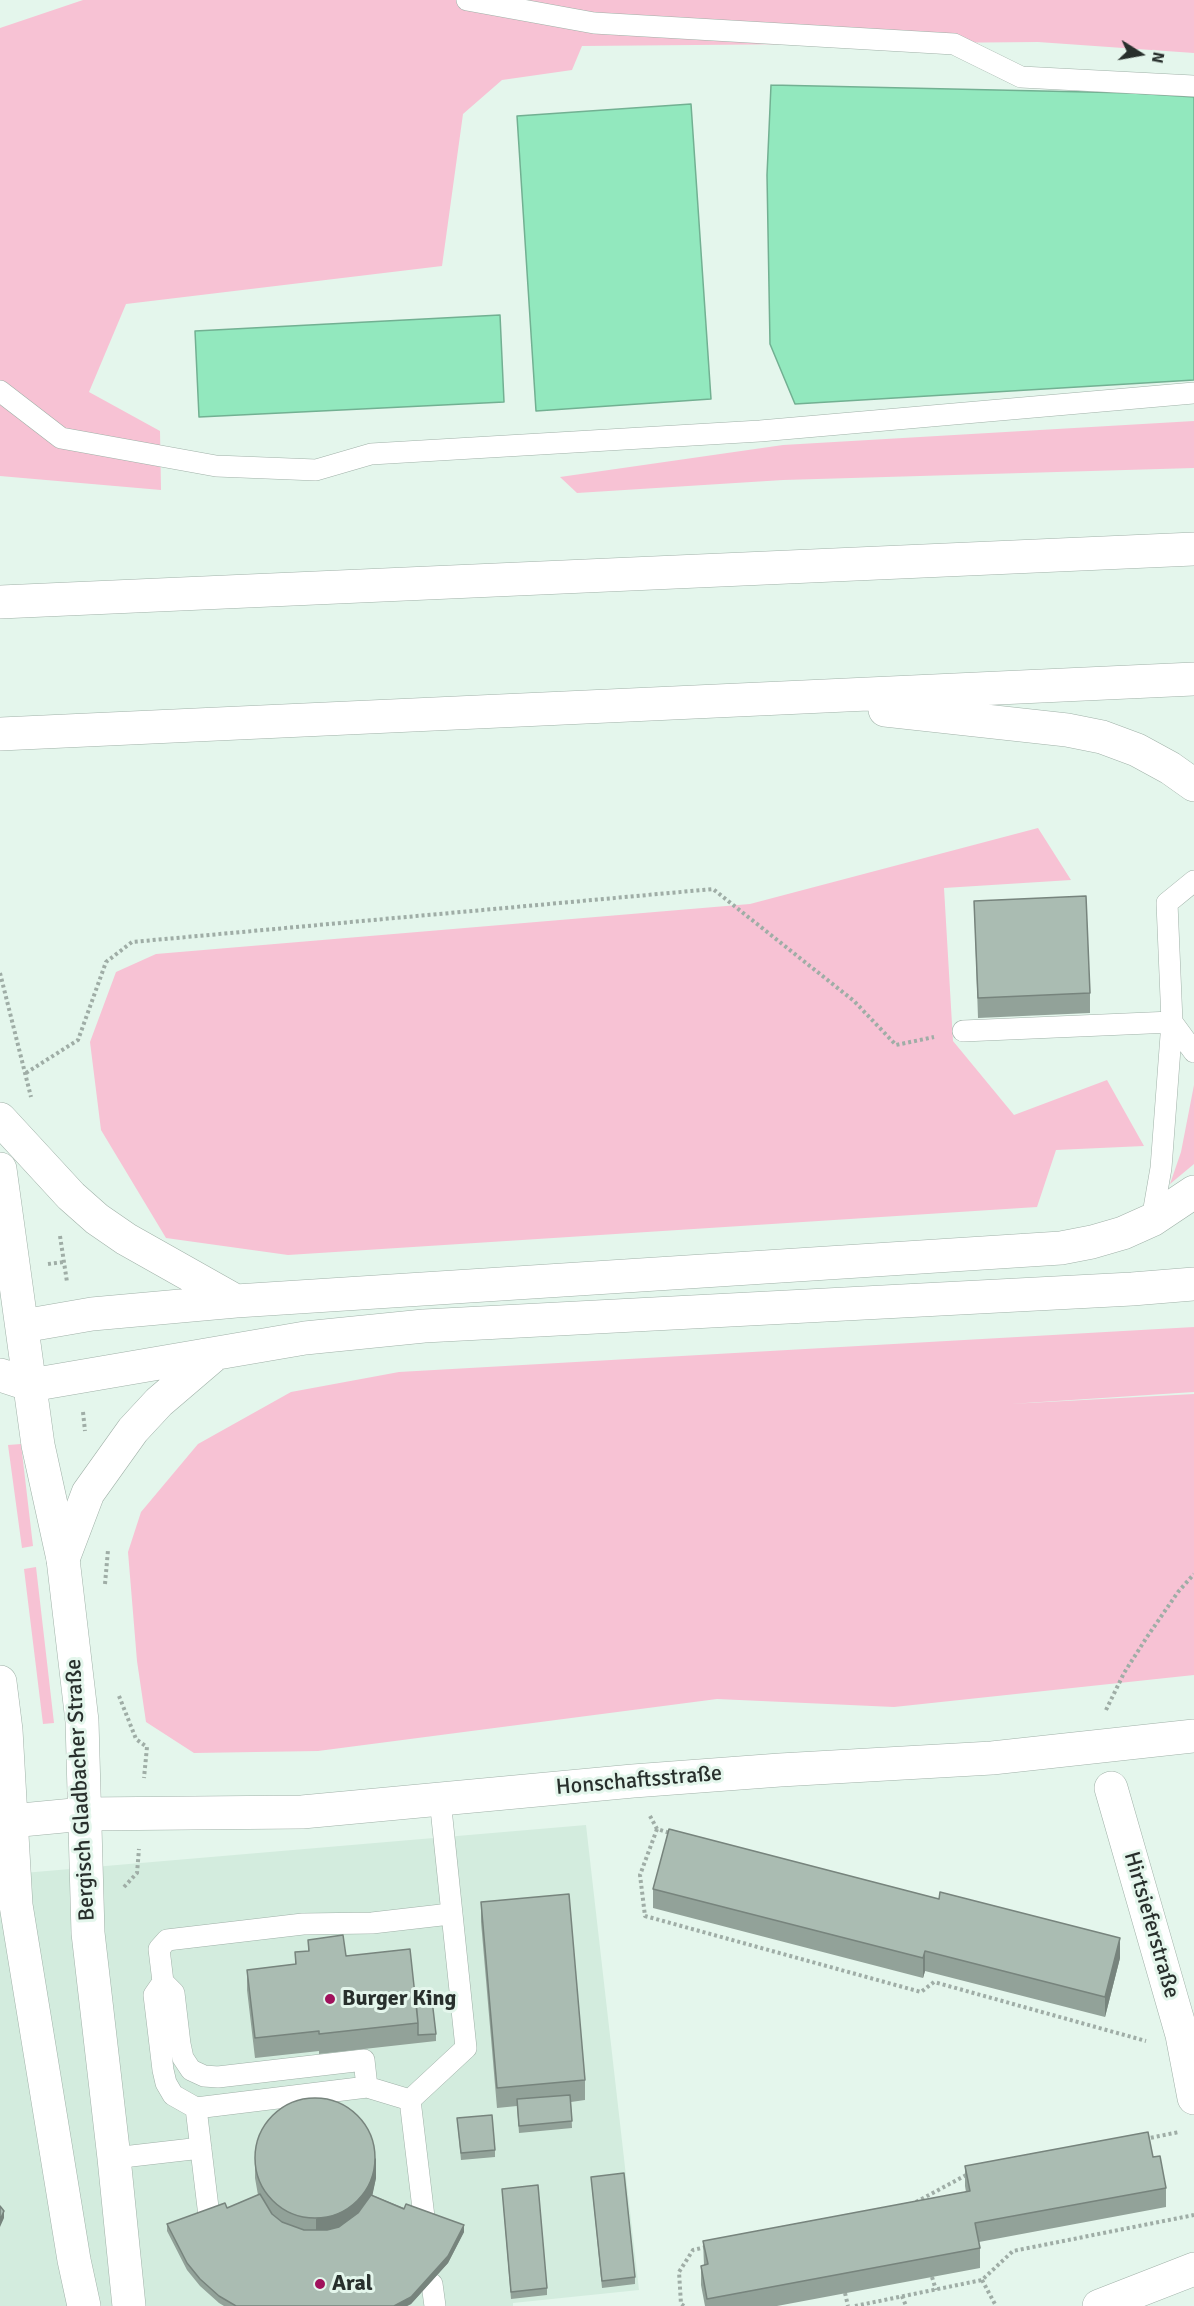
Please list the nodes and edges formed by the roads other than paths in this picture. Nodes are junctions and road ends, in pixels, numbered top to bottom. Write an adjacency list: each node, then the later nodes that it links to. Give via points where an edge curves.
1 (467, 0): 2 (lane, via 594,23 954,44 1021,77)
2 (1194, 86)
3 (0, 391): 4 (lane, via 61,438 216,466 316,470 372,454 760,431)
4 (1194, 393)
5 (1194, 540): 7 (main road)
6 (1194, 549): 7 (main road)
7 (1126, 552): 8 (main road)
8 (0, 602)
9 (1194, 679): 10 (main road)
10 (782, 698): 11 (main road); 12 (main road, via 1067,729 1137,750)
11 (0, 734)
12 (1194, 785)
13 (1194, 881): 14 (lane, via 1167,903)
14 (1172, 1022): 15 (lane); 16 (lane); 20 (lane, via 1161,1168)
15 (963, 1031)
16 (1194, 1052)
17 (0, 1119): 22 (main road, via 97,1219)
18 (0, 1169): 23 (main road, Bergisch Gladbacher Straße)
19 (1194, 1192): 20 (main road)
20 (1152, 1220): 22 (main road, via 1123,1233 1060,1248)
21 (1194, 1284): 24 (main road, via 424,1326)
22 (236, 1301): 23 (main road, via 92,1314)
23 (11, 1331): 26 (main road, Bergisch Gladbacher Straße)
24 (218, 1352): 26 (main road); 28 (main road, via 159,1402 133,1430 88,1493)
25 (0, 1375): 26 (main road)
26 (31, 1385): 27 (main road); 28 (main road, Bergisch Gladbacher Straße, via 38,1445)
27 (0, 1396)
28 (63, 1559): 33 (main road, Bergisch Gladbacher Straße, via 82,1721)
29 (1, 1701): 34 (main road)
30 (1194, 1736): 32 (main road, Honschaftsstraße, via 992,1758 633,1780)
31 (1111, 1788): 38 (main road, Hirtsieferstraße)
32 (440, 1799): 33 (main road, Honschaftsstraße, via 302,1812); 36 (lane)
33 (84, 1814): 34 (main road, Honschaftsstraße); 44 (main road, Bergisch Gladbacher Straße, via 88,1933)
34 (11, 1821): 35 (main road)
35 (8, 1906): 49 (main road)
36 (450, 1914): 37 (lane, via 372,1923 303,1924 167,1940 159,1949); 41 (lane, via 466,2048)
37 (163, 1982): 39 (lane, via 174,1993 183,2058 191,2070 218,2077 364,2060); 42 (lane, via 154,1995 166,2083 173,2095)
38 (1185, 2027): 40 (main road, Hirtsieferstraße)
39 (367, 2087): 41 (lane); 42 (lane)
40 (1194, 2098)
41 (410, 2100): 46 (lane)
42 (196, 2108): 43 (lane)
43 (201, 2148): 44 (lane); 45 (lane)
44 (114, 2158): 50 (main road, Bergisch Gladbacher Straße)
45 (209, 2216)
46 (424, 2217)
47 (1194, 2269): 52 (main road)
48 (432, 2284): 51 (lane)
49 (84, 2306)
50 (129, 2306)
51 (435, 2306)
52 (1099, 2306)

